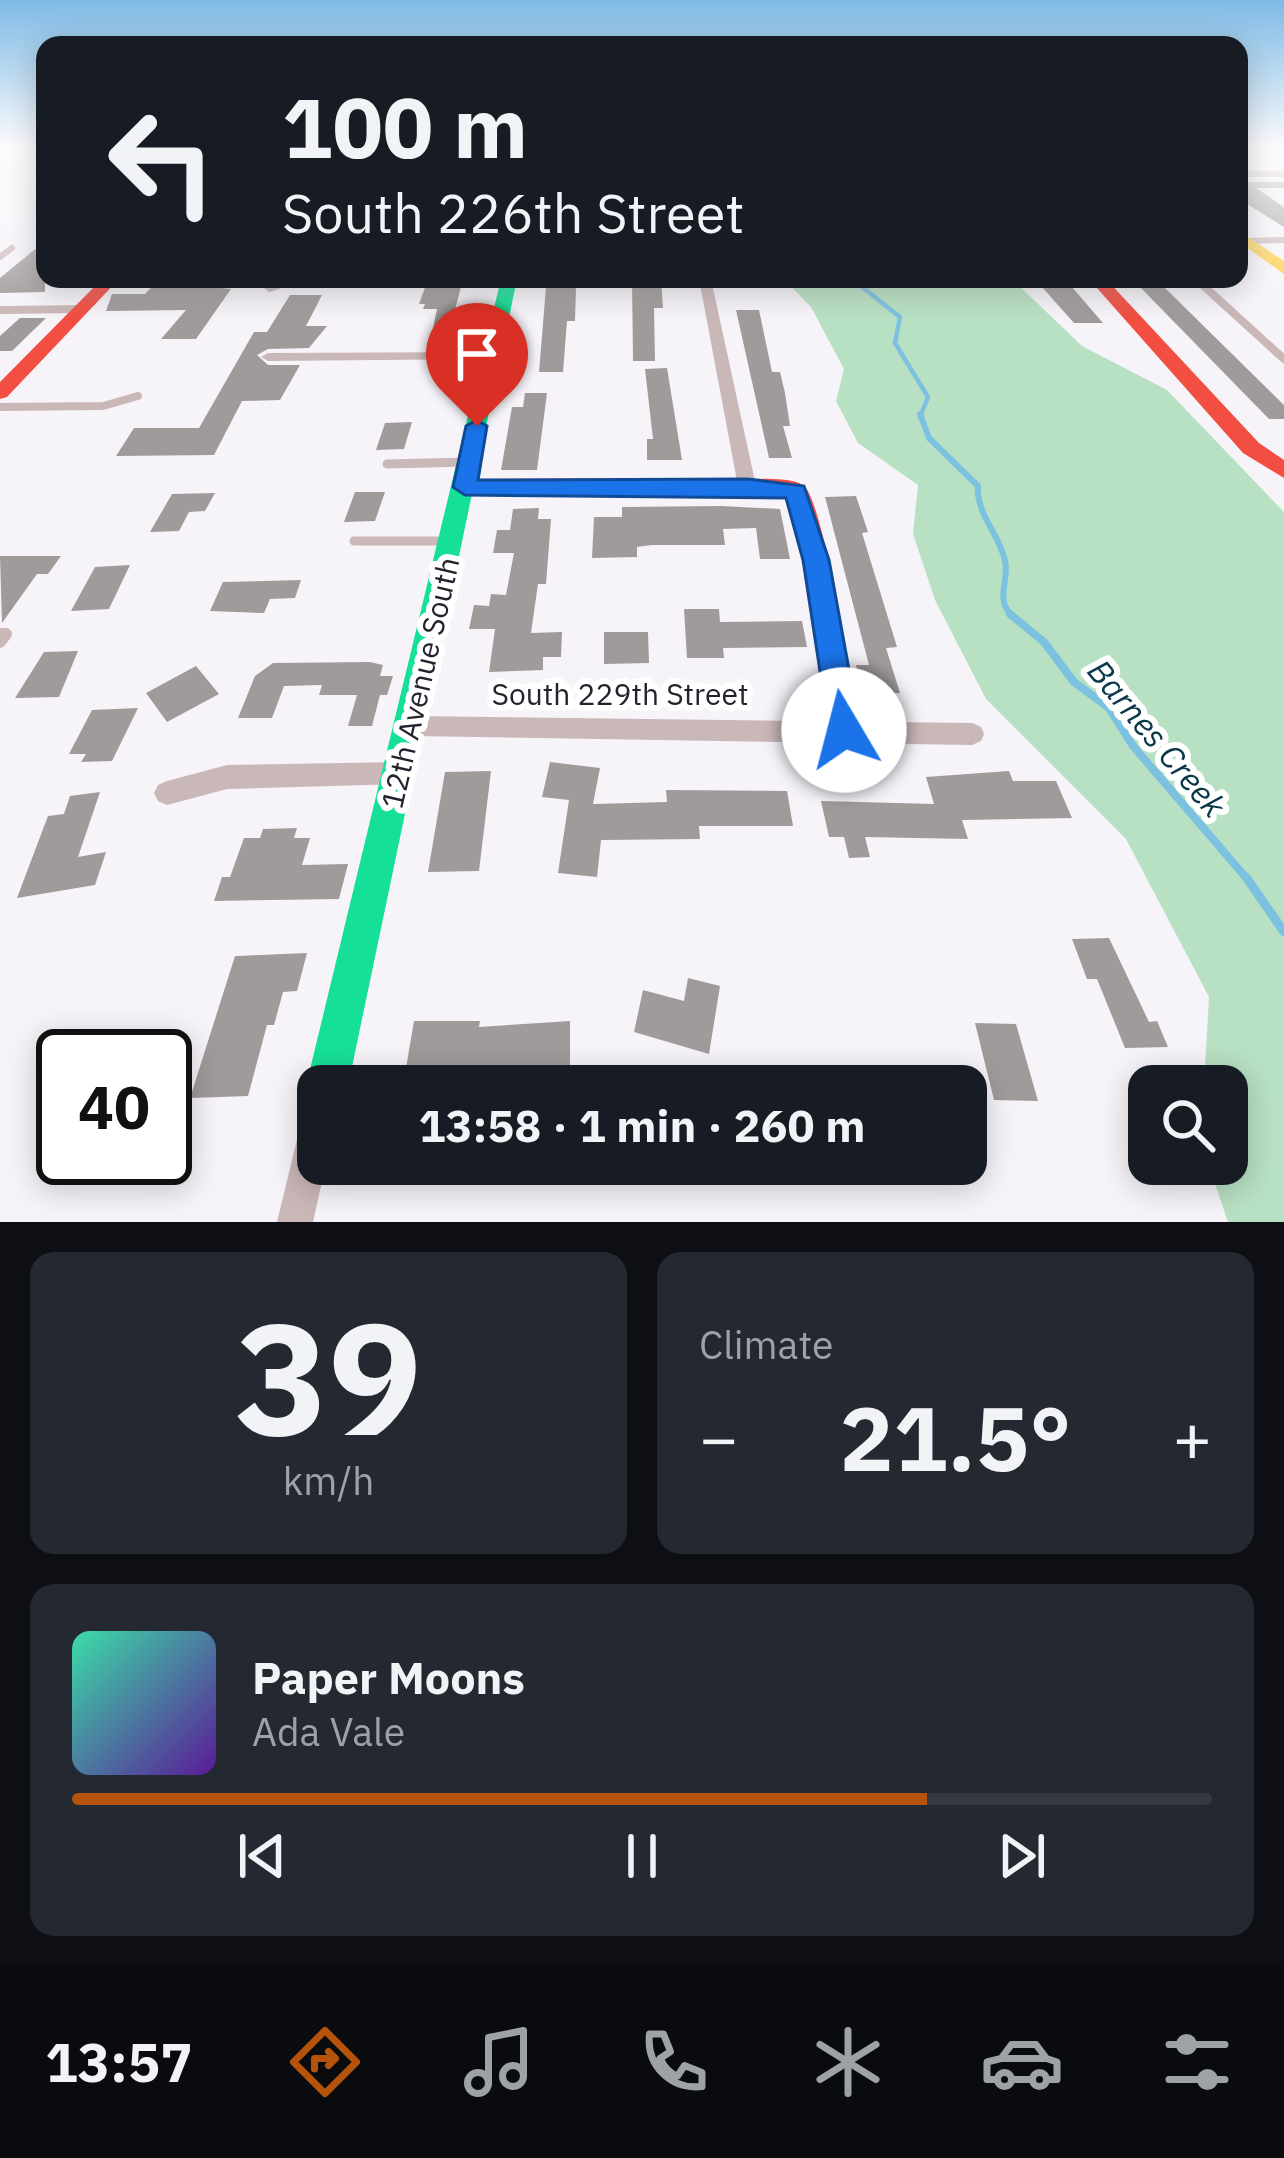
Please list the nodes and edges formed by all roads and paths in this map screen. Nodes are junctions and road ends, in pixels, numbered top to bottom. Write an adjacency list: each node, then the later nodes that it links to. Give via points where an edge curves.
1 (1248, 238): 2 (lane)
2 (1284, 240)
3 (1248, 242): 6 (street)
4 (12, 248): 5 (lane)
5 (0, 257)
6 (1284, 269)
7 (103, 288): 14 (street)
8 (271, 288): 13 (street)
9 (507, 288): 16 (street, 12th Avenue South)
10 (707, 288): 25 (street)
11 (1105, 288): 23 (street, via 1251,448)
12 (1206, 288): 18 (lane)
13 (274, 290)
14 (83, 309): 15 (street); 19 (street)
15 (0, 310)
16 (491, 356): 17 (street); 24 (street, 12th Avenue South)
17 (268, 357)
18 (1284, 359)
19 (0, 393)
20 (138, 396): 21 (lane, via 103,406)
21 (0, 407)
22 (387, 464): 24 (lane)
23 (1284, 471)
24 (467, 474): 25 (street); 27 (street, 12th Avenue South)
25 (748, 486): 29 (street, via 796,491 816,560)
26 (354, 541): 27 (lane)
27 (454, 541): 28 (street, 12th Avenue South)
28 (411, 726): 29 (street, South 229th Street); 31 (street, 12th Avenue South)
29 (844, 730): 30 (street, South 229th Street)
30 (972, 734)
31 (400, 773): 32 (street, via 227,777); 33 (street, 12th Avenue South)
32 (167, 793)
33 (332, 1065)
34 (304, 1185): 35 (street)
35 (295, 1222)

